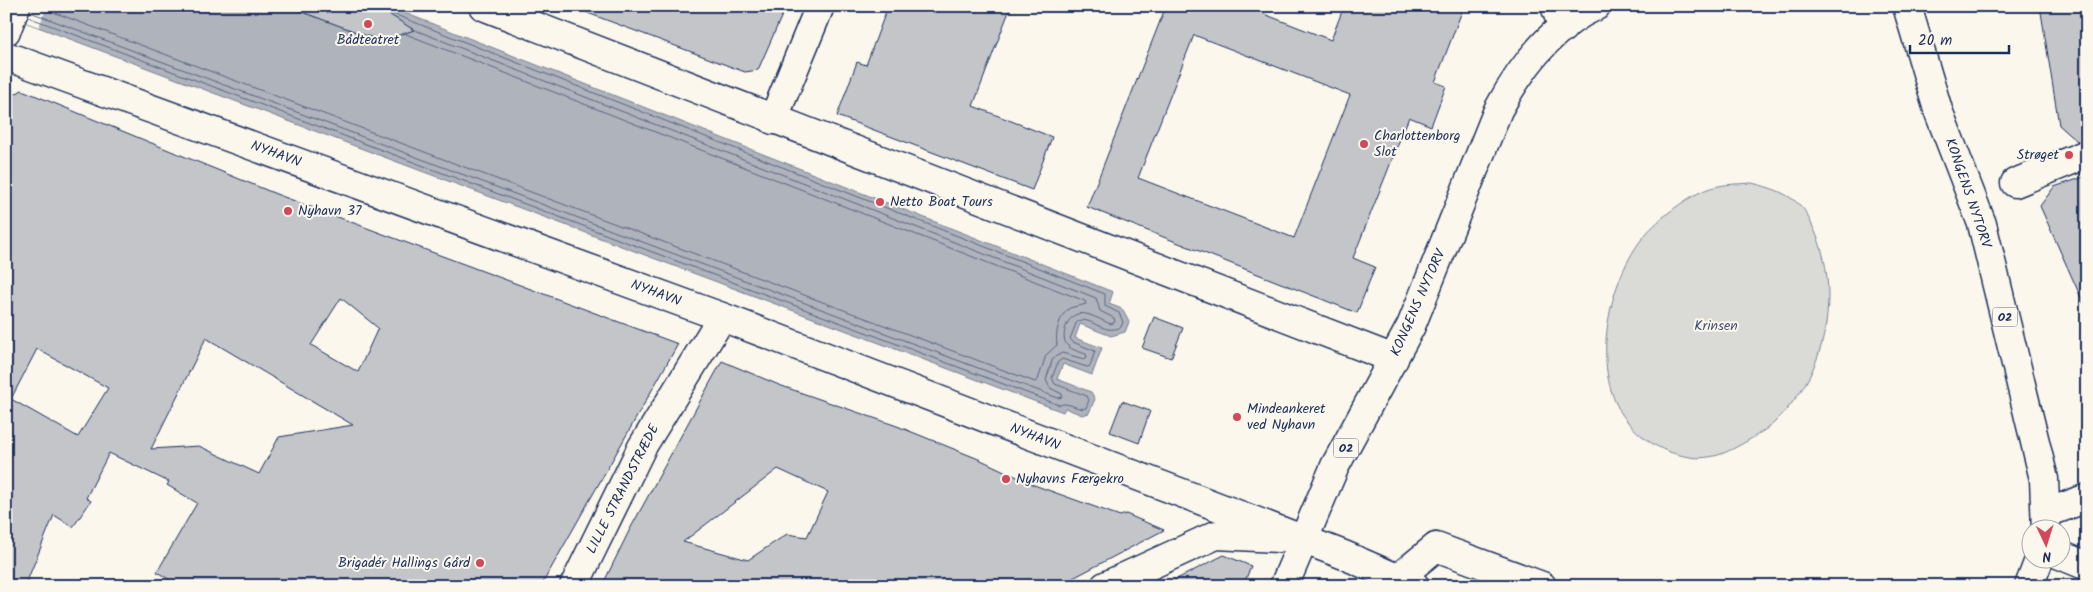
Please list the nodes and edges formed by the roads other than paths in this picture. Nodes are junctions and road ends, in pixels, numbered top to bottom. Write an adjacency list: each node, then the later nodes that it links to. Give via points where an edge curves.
1 (483, 6): 7 (street)
2 (820, 6): 7 (street)
3 (1596, 6): 5 (street, KONGENS NYTORV / O2)
4 (1907, 8): 13 (street, KONGENS NYTORV / O2, via 1938,110 1982,224 2044,479)
5 (1559, 17): 11 (street, KONGENS NYTORV / O2, via 1538,52 1514,81 1498,110 1411,326)
6 (6, 56): 10 (street, NYHAVN)
7 (773, 120): 11 (street)
8 (2087, 154): 9 (street)
9 (2015, 183)
10 (722, 317): 15 (street, NYHAVN); 20 (street, LILLE STRANDSTRÆDE, via 642,447)
11 (1394, 359): 15 (street, KONGENS NYTORV / O2, via 1335,466)
12 (2087, 498): 14 (street)
13 (2046, 520)
14 (2049, 520)
15 (1302, 539): 19 (street); 21 (street, via 1216,535); 22 (street, O2)
16 (2070, 559): 17 (street)
17 (2087, 566)
18 (2035, 570): 24 (street)
19 (1406, 582): 23 (street, via 1436,547)
20 (574, 586)
21 (1105, 586)
22 (1284, 586)
23 (1542, 586)
24 (2029, 586)

